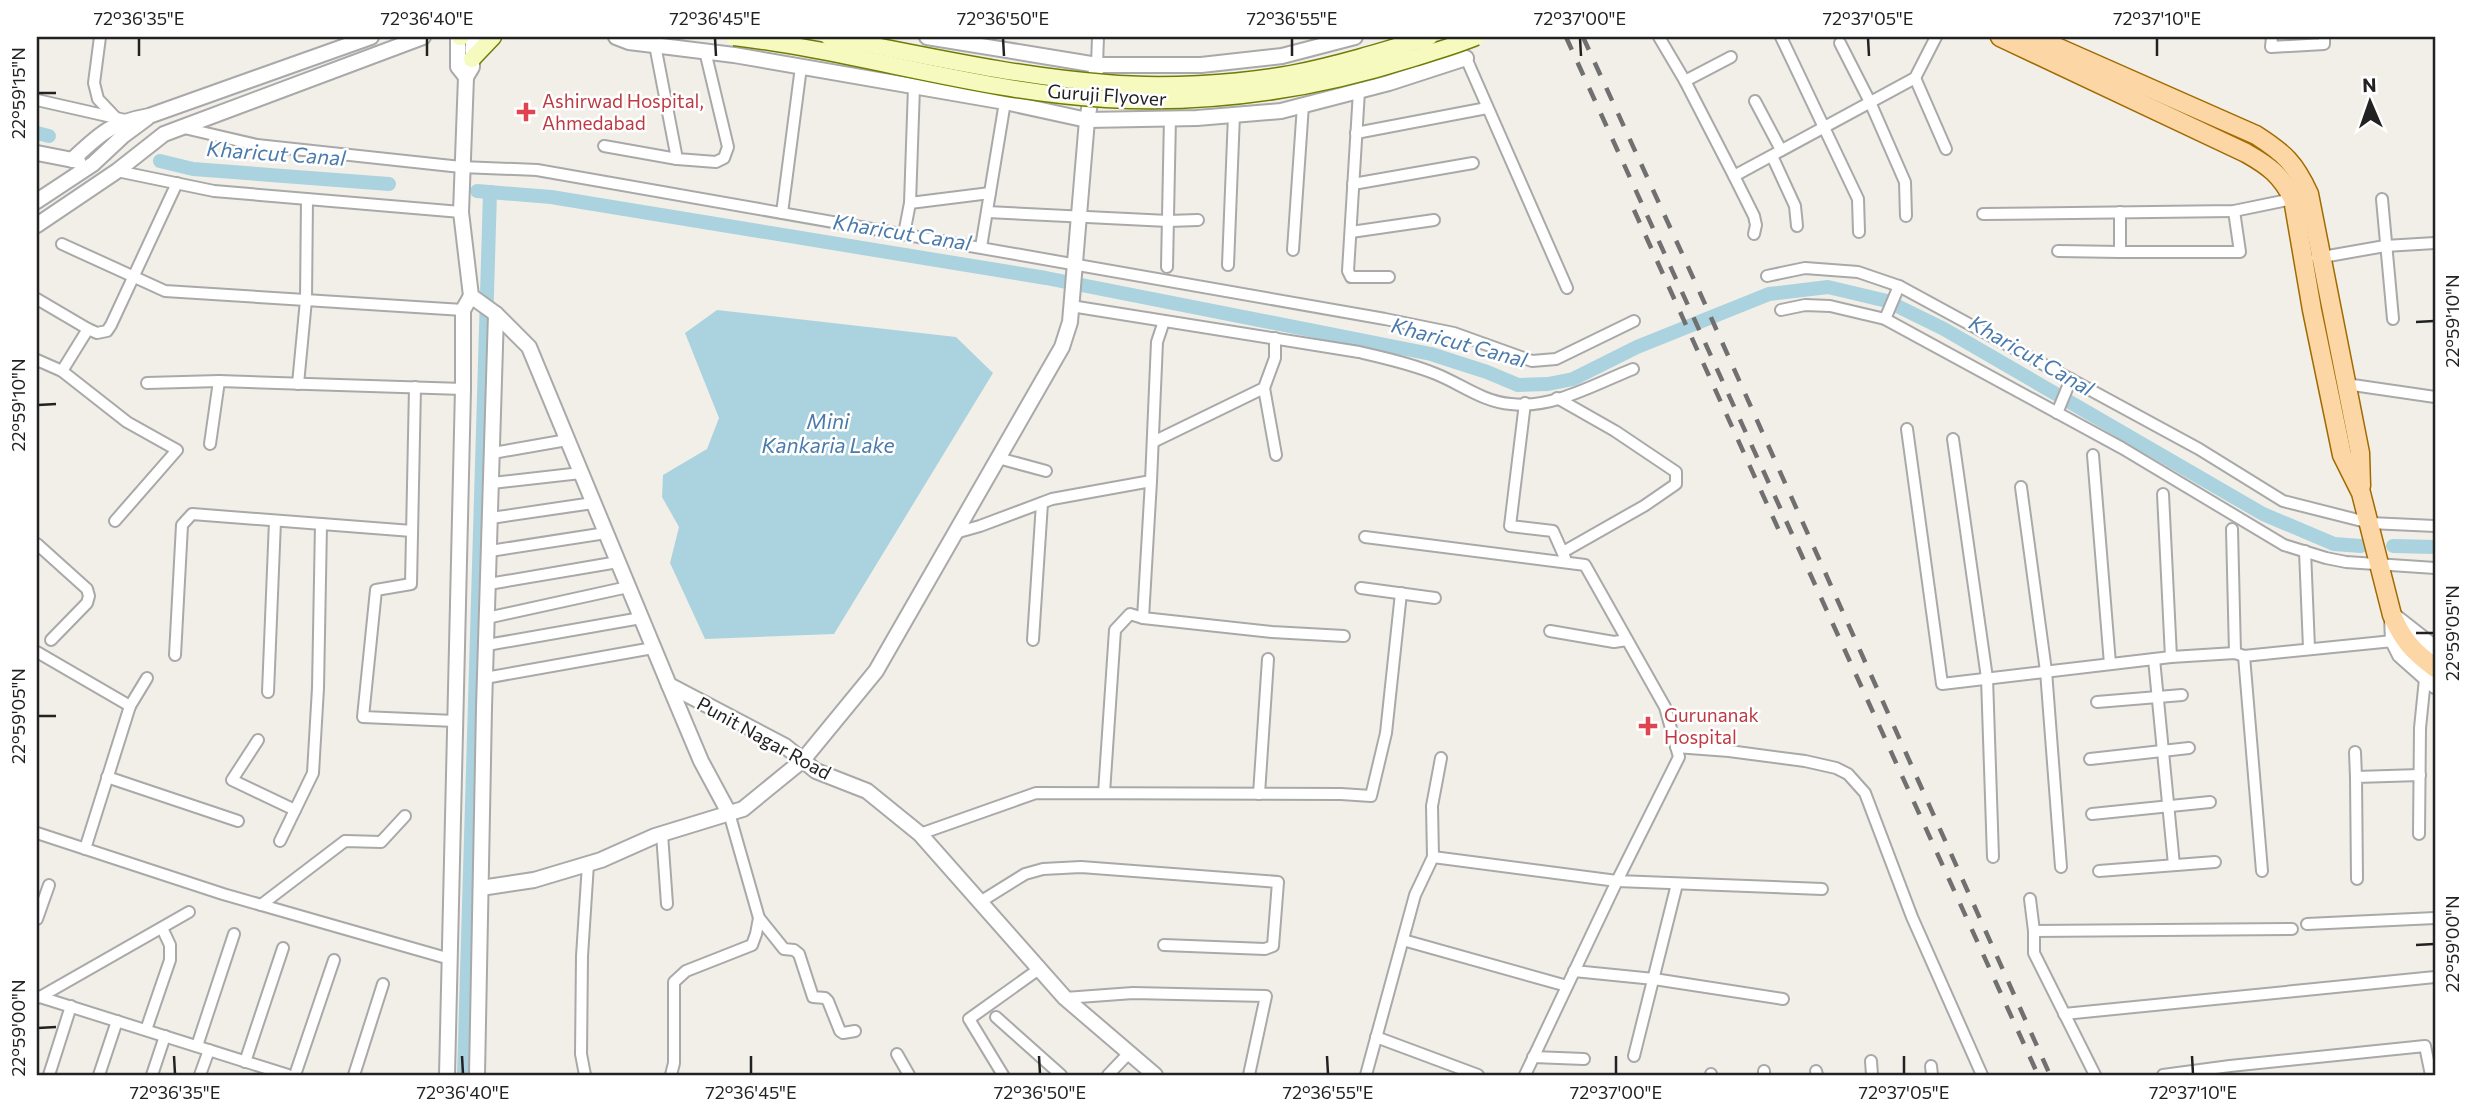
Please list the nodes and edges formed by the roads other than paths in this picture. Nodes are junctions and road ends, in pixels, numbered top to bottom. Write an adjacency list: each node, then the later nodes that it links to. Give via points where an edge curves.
1 (100, 37): 46 (street, via 94,83 98,99)
2 (371, 37): 44 (street)
3 (423, 37): 48 (street)
4 (460, 37): 32 (street, via 458,67)
5 (472, 37): 29 (street)
6 (493, 37): 29 (main road)
7 (616, 37): 25 (street)
8 (734, 37): 14 (main road, Guruji Flyover, bridge, via 1031,90 1106,99 1198,99 1293,89)
9 (829, 37): 13 (main road, Guruji Flyover, bridge, via 1033,74 1107,83 1197,84 1290,74)
10 (927, 37): 23 (street)
11 (1098, 37): 30 (street)
12 (1355, 37): 24 (street)
13 (1429, 37)
14 (1476, 37)
15 (1660, 37): 34 (street)
16 (1781, 37): 49 (street)
17 (1936, 37): 33 (street)
18 (2000, 37): 65 (main road, via 2271,167)
19 (2272, 37): 20 (street, via 2271,47 2324,44)
20 (2324, 37)
21 (2043, 38): 65 (main road, via 2256,135 2281,151 2298,170)
22 (1840, 43): 40 (street)
23 (1006, 44): 30 (street)
24 (1302, 44): 30 (street, via 1282,56 1201,65)
25 (655, 45): 26 (street); 55 (street)
26 (705, 51): 31 (street); 55 (street, via 728,147 724,158 716,162)
27 (1731, 57): 34 (street)
28 (1466, 58): 36 (street); 42 (street)
29 (472, 59): 32 (street)
30 (1097, 65): 47 (street)
31 (801, 67): 35 (street); 74 (street)
32 (466, 77): 59 (street)
33 (1915, 78): 40 (street); 52 (street)
34 (1685, 81): 61 (street)
35 (914, 87): 39 (street); 69 (street)
36 (1359, 91): 41 (street); 50 (street)
37 (37, 100): 46 (street)
38 (1755, 101): 54 (street)
39 (1005, 102): 47 (street); 64 (street)
40 (1870, 102): 49 (street); 76 (street, via 1905,182)
41 (1303, 105): 43 (street); 91 (street)
42 (1488, 108): 50 (street); 101 (street)
43 (1234, 115): 45 (street); 95 (street)
44 (149, 116): 46 (street); 48 (street); 58 (street)
45 (1170, 117): 47 (street); 80 (street)
46 (121, 119): 56 (street)
47 (1087, 120): 77 (street)
48 (180, 127): 59 (street, via 257,145); 60 (street)
49 (1824, 127): 54 (street); 84 (street, via 1858,199)
50 (1356, 133): 63 (street)
51 (604, 146): 55 (street)
52 (1946, 149)
53 (37, 153): 56 (street)
54 (1777, 153): 61 (street); 82 (street)
55 (677, 159)
56 (72, 160): 58 (street)
57 (1473, 163): 63 (street)
58 (93, 164): 60 (street); 68 (street)
59 (461, 167): 71 (street); 74 (street, via 537,170)
60 (117, 172): 62 (street); 81 (street)
61 (1734, 176): 86 (street, via 1754,216)
62 (177, 183): 66 (street); 98 (street)
63 (1353, 184): 83 (street)
64 (990, 193): 69 (street); 72 (street)
65 (2301, 196): 70 (street); 94 (main road)
66 (307, 199): 71 (street); 105 (street)
67 (2382, 199): 89 (street)
68 (37, 201)
69 (910, 203): 85 (street)
70 (2234, 211): 73 (street); 93 (street, via 2240,252)
71 (461, 212): 103 (street)
72 (987, 212): 77 (street); 90 (street)
73 (2120, 212): 75 (street); 93 (street)
74 (782, 213): 85 (street)
75 (1983, 214)
76 (1906, 216)
77 (1079, 218): 80 (street); 97 (street)
78 (1198, 220): 80 (street)
79 (1434, 220): 83 (street)
80 (1168, 221): 96 (street)
81 (37, 225)
82 (1797, 226)
83 (1351, 232): 100 (street, via 1351,277)
84 (1858, 232)
85 (904, 234): 90 (street)
86 (1754, 234)
87 (2435, 243): 89 (street)
88 (62, 244): 98 (street)
89 (2385, 246): 94 (street); 111 (street)
90 (981, 247): 97 (street)
91 (1293, 250)
92 (2058, 251): 93 (street)
93 (2120, 252)
94 (2312, 259): 123 (main road); 145 (main road, via 2342,455)
95 (1228, 265)
96 (1167, 267)
97 (1076, 268): 106 (street); 113 (street, via 1454,333 1532,361 1556,359)
98 (133, 276): 105 (street, via 165,291); 114 (street, via 107,331 97,333)
99 (1767, 276): 102 (street, via 1805,268 1858,272)
100 (1389, 278)
101 (1567, 288)
102 (1899, 288): 110 (street); 119 (street)
103 (472, 296): 107 (street); 109 (street)
104 (37, 299): 114 (street)
105 (306, 300): 107 (street); 122 (street)
106 (1072, 302): 112 (street); 139 (street, via 1062,347)
107 (463, 310): 126 (street)
108 (1781, 310): 110 (street, via 1830,306)
109 (496, 313): 133 (street, via 529,347); 136 (street)
110 (1885, 317): 130 (street)
111 (2393, 319)
112 (1164, 321): 115 (street); 134 (street, via 1157,342)
113 (1634, 321)
114 (88, 328): 118 (street)
115 (1275, 338): 125 (street, via 1275,358); 129 (street, via 1400,361 1479,396)
116 (37, 360): 118 (street)
117 (1633, 369): 128 (street)
118 (62, 371): 150 (street, via 127,422 177,450)
119 (2071, 379): 130 (street); 152 (street, via 2283,501)
120 (219, 381): 121 (street); 122 (street); 135 (street)
121 (147, 383)
122 (298, 384): 124 (street)
123 (2346, 384): 127 (street); 145 (main road, via 2360,453)
124 (415, 387): 126 (street); 156 (street)
125 (1264, 388): 134 (street); 137 (street)
126 (463, 389): 204 (street)
127 (2435, 397)
128 (1557, 398): 129 (street); 163 (street, via 1675,472 1676,484)
129 (1525, 403): 163 (street, via 1510,526 1553,531)
130 (2057, 413): 162 (street, via 2284,545)
131 (1907, 429): 196 (street, via 1942,684)
132 (1953, 439): 196 (street)
133 (567, 440): 136 (street); 141 (street)
134 (1153, 442): 142 (street)
135 (210, 444)
136 (493, 453): 143 (street)
137 (1276, 455)
138 (2093, 455): 192 (street)
139 (998, 458): 140 (street); 158 (street)
140 (1046, 471)
141 (581, 473): 143 (street); 147 (street)
142 (1151, 481): 148 (street); 175 (street)
143 (492, 483): 149 (street)
144 (2021, 487): 193 (street)
145 (2361, 493): 152 (main road)
146 (2163, 494): 189 (street)
147 (593, 503): 149 (street); 157 (street)
148 (1042, 503): 158 (street); 179 (street)
149 (491, 517): 161 (street)
150 (115, 521)
151 (275, 521): 153 (street); 188 (street, via 192,514 187,518 182,525); 199 (street)
152 (2370, 523): 154 (street); 165 (main road)
153 (321, 524): 156 (street); 220 (street, via 313,773)
154 (2435, 527)
155 (2232, 528): 187 (street)
156 (412, 531): 204 (street, via 411,584 376,590 363,717)
157 (606, 533): 161 (street); 164 (street)
158 (955, 533): 212 (street, via 876,671)
159 (1365, 537): 163 (street)
160 (37, 544): 178 (street, via 87,589 89,596)
161 (490, 551): 167 (street)
162 (2305, 551): 165 (street); 184 (street)
163 (1565, 558): 180 (street, via 1585,565)
164 (618, 562): 167 (street); 168 (street)
165 (2380, 565): 166 (street); 172 (main road)
166 (2435, 568)
167 (489, 584): 173 (street)
168 (628, 587): 173 (street); 174 (street)
169 (1360, 588): 170 (street)
170 (1401, 593): 171 (street); 217 (street, via 1386,733 1371,796)
171 (1435, 598)
172 (2392, 615): 181 (main road); 185 (street)
173 (488, 618): 182 (street)
174 (641, 618): 182 (street); 183 (street)
175 (1143, 618): 177 (street); 216 (street, via 1130,614 1115,630)
176 (1550, 631): 180 (street)
177 (1344, 636)
178 (51, 640)
179 (1033, 640)
180 (1627, 640): 206 (street, via 1665,708)
181 (2399, 641): 184 (street); 197 (main road, via 2411,649)
182 (486, 645): 195 (street)
183 (653, 648): 195 (street); 198 (street)
184 (2309, 648): 187 (street)
185 (2435, 648)
186 (37, 652): 203 (street)
187 (2240, 654): 189 (street); 238 (street)
188 (174, 655)
189 (2171, 657): 191 (street)
190 (1268, 659): 217 (street)
191 (2154, 659): 192 (street); 201 (street)
192 (2110, 664): 193 (street)
193 (2046, 671): 196 (street); 236 (street)
194 (147, 678): 203 (street)
195 (485, 678): 243 (street)
196 (1987, 678): 232 (street)
197 (2432, 678): 213 (street, via 2420,727)
198 (669, 685): 212 (street, Punit Nagar Road); 221 (street)
199 (268, 692)
200 (2182, 695): 201 (street)
201 (2158, 697): 202 (street); 208 (street)
202 (2097, 702)
203 (130, 706): 214 (street)
204 (455, 721): 261 (street)
205 (258, 740): 220 (street, via 232,780)
206 (1676, 747): 240 (street, via 1679,757); 310 (street, via 1836,768 1865,793 1912,917)
207 (2189, 748): 208 (street)
208 (2164, 751): 211 (street); 219 (street)
209 (2355, 752): 215 (street)
210 (1441, 758): 231 (street, via 1432,806)
211 (2090, 759)
212 (803, 760): 221 (street, via 743,809); 227 (street, Punit Nagar Road, via 816,771 867,791)
213 (2420, 775): 215 (street); 228 (street)
214 (107, 777): 224 (street); 230 (street)
215 (2356, 777): 239 (street)
216 (1104, 793): 217 (street); 227 (street, via 1036,793)
217 (1259, 794)
218 (2210, 802): 219 (street)
219 (2169, 806): 222 (street); 235 (street)
220 (295, 810): 229 (street)
221 (729, 813): 226 (street); 250 (street)
222 (2092, 814)
223 (405, 816): 248 (street, via 381,842 345,841)
224 (238, 821)
225 (37, 833): 230 (street)
226 (662, 834): 234 (street); 247 (street)
227 (920, 834): 246 (street, Punit Nagar Road)
228 (2419, 834)
229 (280, 841)
230 (85, 849): 248 (street)
231 (1433, 857): 240 (street); 258 (street, via 1415,895)
232 (1993, 857)
233 (2215, 862): 235 (street)
234 (588, 864): 243 (street, via 534,880); 299 (street, via 582,956)
235 (2174, 865): 237 (street)
236 (2061, 867)
237 (2099, 871)
238 (2262, 871)
239 (2357, 879)
240 (1616, 881): 241 (street); 264 (street)
241 (1677, 884): 244 (street); 266 (street)
242 (49, 886): 252 (street)
243 (481, 888): 298 (street)
244 (1822, 889)
245 (2030, 899): 256 (street)
246 (980, 902): 259 (street, via 1025,874 1043,869 1081,867 1278,882 1273,946); 263 (street, Punit Nagar Road)
247 (667, 904)
248 (261, 905): 261 (street)
249 (189, 912): 254 (street)
250 (759, 918): 277 (street, via 784,948 799,954 813,997 828,1001 840,1031); 300 (street, via 751,945 686,971 674,982)
251 (2435, 918): 253 (street)
252 (37, 919)
253 (2307, 924)
254 (162, 928): 269 (street); 276 (street, via 170,945 170,960)
255 (2292, 929): 256 (street)
256 (2034, 931): 273 (street, via 2034,953)
257 (234, 934): 280 (street)
258 (1402, 940): 268 (street); 279 (street)
259 (1164, 945)
260 (282, 948): 288 (street)
261 (450, 959): 297 (street)
262 (334, 960): 295 (street)
263 (1039, 969): 270 (street, Punit Nagar Road); 289 (street, via 969,1019)
264 (1574, 971): 266 (street); 268 (street)
265 (2435, 977): 273 (street)
266 (1654, 979): 271 (street); 284 (street)
267 (383, 984): 296 (street)
268 (1567, 986): 285 (street)
269 (38, 997): 272 (street)
270 (1065, 998): 282 (street, Punit Nagar Road); 305 (street, via 1133,993 1266,996)
271 (1783, 999)
272 (71, 1006): 275 (street); 290 (street)
273 (2064, 1014): 311 (street)
274 (996, 1017): 302 (street)
275 (117, 1021): 276 (street); 291 (street)
276 (146, 1030): 278 (street)
277 (855, 1031)
278 (165, 1036): 280 (street); 292 (street)
279 (1376, 1037): 306 (street); 307 (street)
280 (197, 1046): 281 (street)
281 (209, 1050): 288 (street); 293 (street)
282 (1129, 1053): 303 (street); 304 (street, Punit Nagar Road)
283 (897, 1054): 301 (street)
284 (1634, 1056)
285 (1533, 1057): 286 (street); 308 (street)
286 (1584, 1059)
287 (1871, 1061): 309 (street)
288 (250, 1067): 294 (street)
289 (1001, 1074)
290 (49, 1075)
291 (99, 1075)
292 (152, 1075)
293 (200, 1075)
294 (288, 1075)
295 (295, 1075)
296 (354, 1075)
297 (447, 1075)
298 (477, 1075)
299 (585, 1075)
300 (671, 1075)
301 (909, 1075)
302 (1060, 1075)
303 (1108, 1075)
304 (1155, 1075)
305 (1249, 1075)
306 (1366, 1075)
307 (1478, 1075)
308 (1525, 1075)
309 (1872, 1075)
310 (1982, 1075)
311 (2095, 1075)
312 (2163, 1075): 313 (street, via 2425,1046)
313 (2431, 1075)

